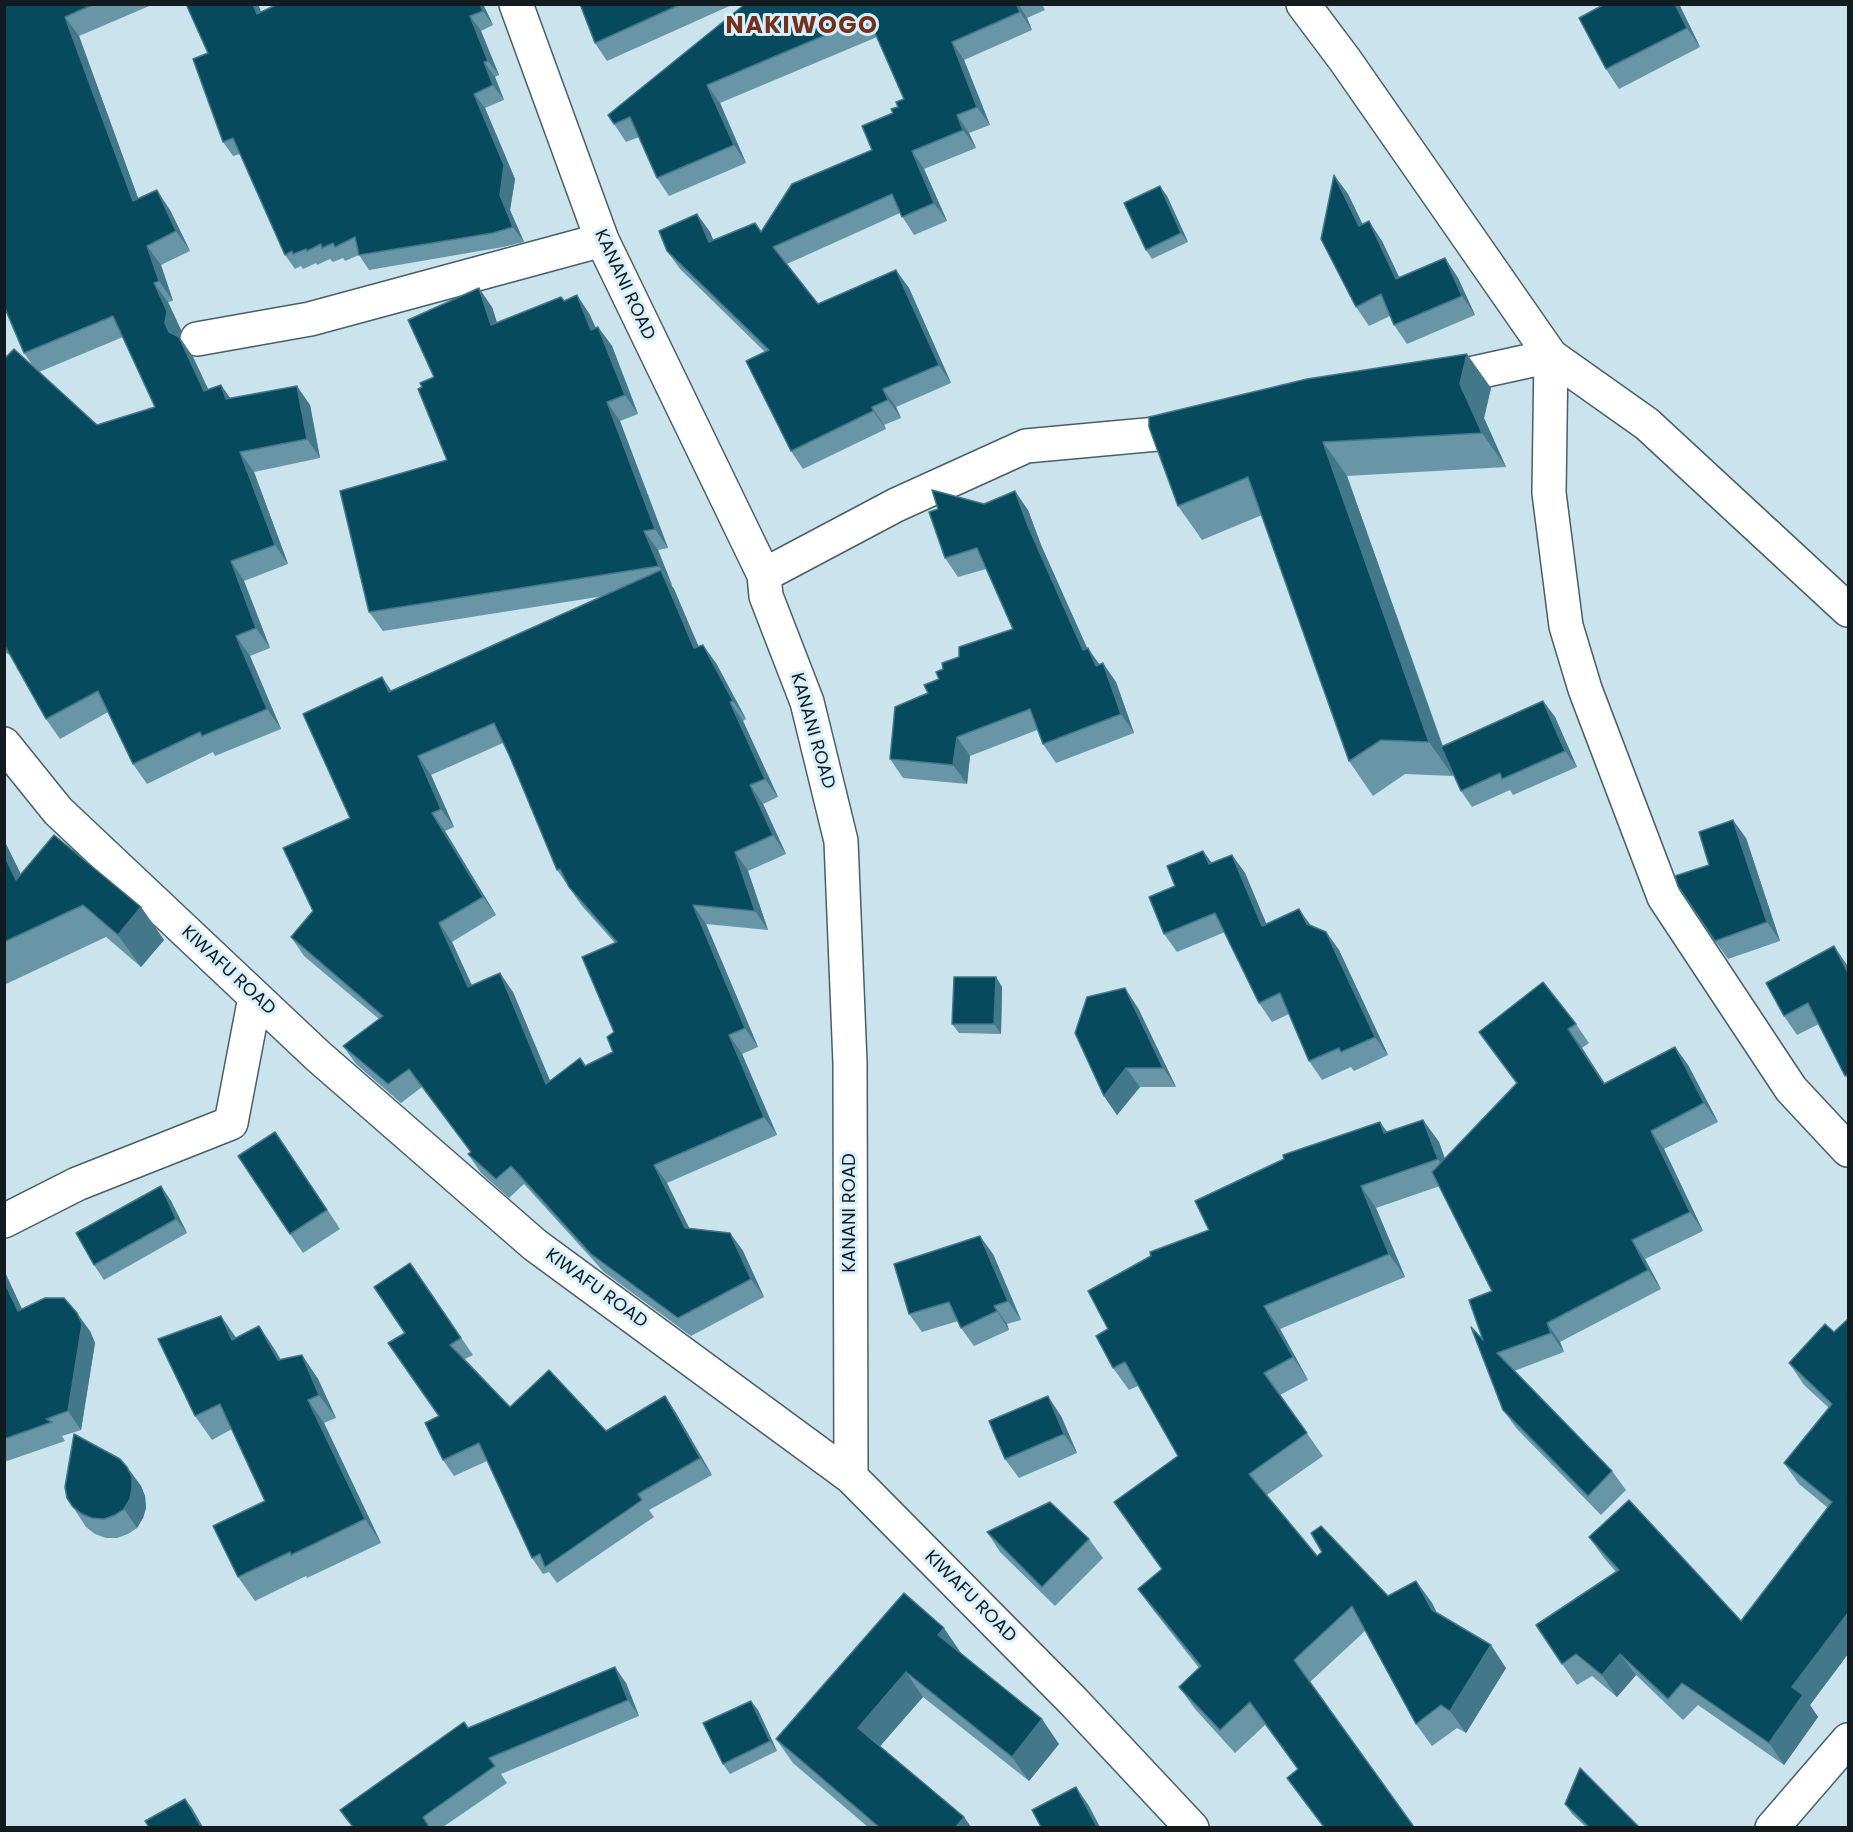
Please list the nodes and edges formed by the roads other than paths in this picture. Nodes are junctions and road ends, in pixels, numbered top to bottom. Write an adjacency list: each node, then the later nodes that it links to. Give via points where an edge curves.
1 (516, 4): 3 (street, KANANI ROAD)
2 (1303, 4): 5 (street)
3 (602, 240): 4 (street, via 310,319); 8 (street, KANANI ROAD)
4 (197, 339)
5 (1551, 356): 6 (street); 9 (street, via 1647,424); 12 (street, via 1549,493 1566,626 1585,689 1664,897 1791,1089)
6 (1410, 382)
7 (1224, 420): 8 (street, via 1168,433 1026,446 896,505)
8 (764, 575): 14 (street, KANANI ROAD, via 765,596 807,702 841,841 850,1063)
9 (1848, 610)
10 (4, 744): 11 (street, KIWAFU ROAD, via 58,811)
11 (255, 997): 13 (street, via 231,1123 77,1184); 14 (street, KIWAFU ROAD, via 535,1245)
12 (1848, 1150)
13 (4, 1221)
14 (850, 1477): 16 (street, KIWAFU ROAD)
15 (1848, 1740): 17 (street)
16 (1192, 1827)
17 (1772, 1827)

